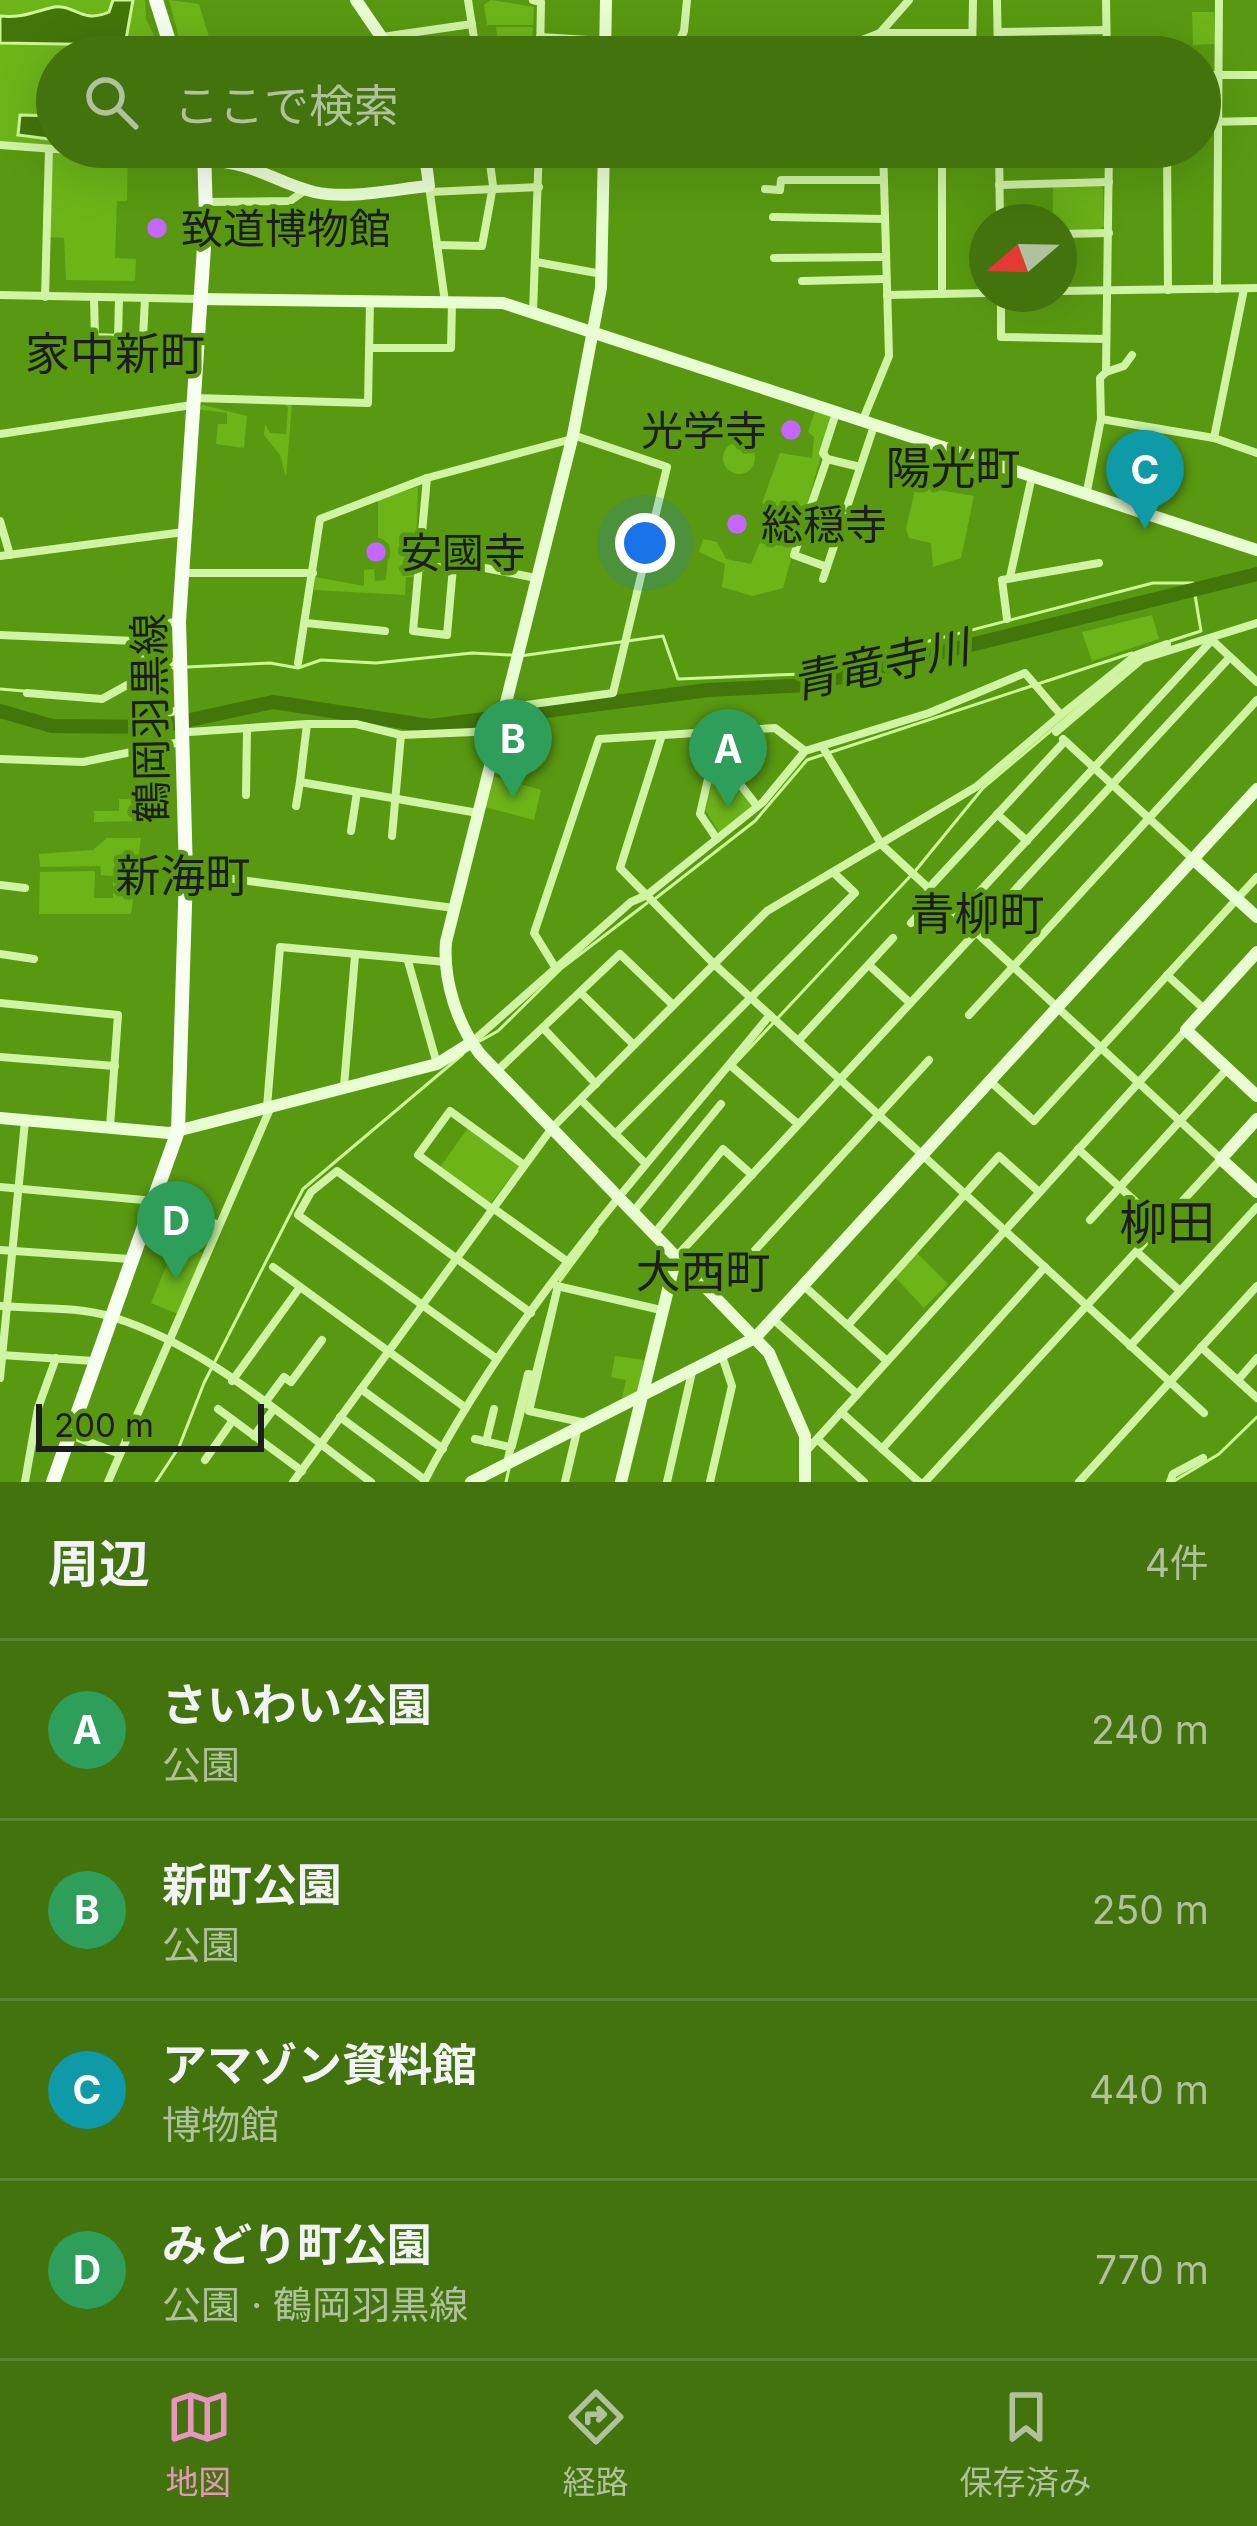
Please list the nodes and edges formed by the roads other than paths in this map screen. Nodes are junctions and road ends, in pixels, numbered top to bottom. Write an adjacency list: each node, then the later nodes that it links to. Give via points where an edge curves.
1 (156, 0): 17 (main road)
2 (356, 0): 18 (street)
3 (468, 0): 12 (street)
4 (533, 0): 21 (street, via 541,2)
5 (606, 0): 22 (street)
6 (687, 0): 23 (street)
7 (909, 0): 15 (street)
8 (973, 0): 16 (street)
9 (997, 0): 14 (street)
10 (1106, 0): 13 (street)
11 (1219, 0): 28 (street)
12 (472, 23): 19 (street); 20 (street)
13 (1106, 31): 14 (street); 27 (street)
14 (998, 32): 26 (street)
15 (880, 33): 16 (street); 24 (street); 25 (street)
16 (972, 33)
17 (167, 36)
18 (381, 36)
19 (388, 36)
20 (474, 36)
21 (540, 36)
22 (605, 36)
23 (682, 36)
24 (872, 36)
25 (879, 36)
26 (998, 36)
27 (1106, 36)
28 (1219, 36)
29 (1221, 75): 30 (street)
30 (1257, 75)
31 (1257, 121): 32 (street)
32 (1221, 122)
33 (0, 145): 34 (street)
34 (36, 148)
35 (48, 168): 79 (street)
36 (205, 168): 56 (main road, 鶴岡羽黒線)
37 (259, 168): 55 (street)
38 (427, 168): 53 (street)
39 (491, 168): 51 (street)
40 (539, 168): 52 (street)
41 (604, 168): 66 (street)
42 (884, 168): 48 (street)
43 (942, 168): 76 (street)
44 (999, 168): 50 (street)
45 (1109, 168): 49 (street)
46 (1168, 168): 72 (street)
47 (1218, 168): 70 (street)
48 (884, 180): 54 (street, via 781,180 780,190); 59 (street)
49 (1109, 182): 50 (street); 60 (street)
50 (999, 185): 57 (street)
51 (493, 186): 52 (street); 53 (street); 62 (street, via 482,246)
52 (539, 187): 65 (street)
53 (430, 189): 55 (street); 62 (street)
54 (765, 189)
55 (307, 190): 56 (street, via 290,201)
56 (206, 202): 83 (main road, 鶴岡羽黒線)
57 (1000, 204)
58 (773, 217): 59 (street)
59 (885, 219): 63 (street)
60 (1109, 233): 61 (street); 73 (street)
61 (1077, 234)
62 (437, 245): 85 (street)
63 (886, 257): 64 (street); 67 (street)
64 (774, 258)
65 (536, 262): 66 (street); 86 (street)
66 (602, 274): 88 (street)
67 (886, 279): 68 (street); 77 (street)
68 (802, 281)
69 (1257, 288): 71 (street)
70 (1217, 289): 71 (street); 72 (street)
71 (1244, 289): 100 (street)
72 (1168, 290): 73 (street)
73 (1109, 291): 74 (street); 90 (street)
74 (1077, 292)
75 (969, 293): 76 (street)
76 (942, 294): 77 (street)
77 (887, 295): 97 (street, via 890,356)
78 (0, 296): 79 (street)
79 (45, 297): 80 (street)
80 (94, 297): 81 (street); 89 (street, via 94,337)
81 (119, 298): 82 (street); 89 (street)
82 (145, 298): 83 (street); 89 (street, via 143,339)
83 (199, 299): 84 (street); 94 (main road, 鶴岡羽黒線)
84 (370, 302): 85 (street); 91 (street)
85 (448, 303): 86 (street); 91 (street, via 451,348)
86 (533, 312): 88 (street)
87 (1001, 312): 90 (street, via 1001,337)
88 (590, 329): 95 (street); 99 (street)
89 (118, 338)
90 (1107, 339): 93 (street)
91 (369, 348): 94 (street, via 368,403)
92 (1132, 355): 93 (street)
93 (1106, 373): 96 (street)
94 (192, 402): 98 (street); 108 (main road, 鶴岡羽黒線)
95 (836, 413): 97 (street); 102 (street)
96 (1101, 419): 100 (street); 106 (street)
97 (868, 424): 103 (street); 104 (street)
98 (0, 434)
99 (572, 437): 105 (street); 118 (street); 137 (street, via 667,467 613,693)
100 (1214, 438): 101 (street)
101 (1257, 453)
102 (827, 459): 103 (street); 114 (street, via 794,555)
103 (860, 467): 114 (street)
104 (1032, 474): 106 (street); 117 (street)
105 (427, 478): 112 (street); 116 (street, via 320,519)
106 (1087, 491): 109 (street)
107 (0, 521): 110 (street)
108 (184, 532): 110 (street); 115 (main road, 鶴岡羽黒線)
109 (1257, 550)
110 (5, 556)
111 (1099, 563): 117 (street)
112 (418, 567): 113 (street); 113 (street, via 413,632 447,635)
113 (453, 567): 118 (street)
114 (827, 567): 119 (street)
115 (181, 573): 116 (street); 121 (main road, 鶴岡羽黒線)
116 (313, 573): 122 (street)
117 (1010, 577): 120 (street, via 1002,580)
118 (536, 578): 137 (street)
119 (824, 579)
120 (1007, 619)
121 (178, 622): 127 (street, via 132,627); 130 (main road, 鶴岡羽黒線)
122 (306, 623): 124 (street); 131 (street)
123 (1257, 623): 126 (street)
124 (385, 631)
125 (0, 635): 127 (street)
126 (1210, 638): 129 (street); 141 (street, via 1142,659); 151 (street)
127 (135, 641): 132 (street)
128 (1167, 644): 138 (street, via 1136,655)
129 (1229, 657): 133 (street); 154 (street)
130 (180, 661): 132 (street); 136 (main road, 鶴岡羽黒線)
131 (298, 663)
132 (145, 670): 134 (street, via 102,699); 136 (street, via 166,713)
133 (1257, 682)
134 (27, 693)
135 (1257, 700): 163 (street)
136 (181, 706): 146 (main road, 鶴岡羽黒線)
137 (503, 708): 142 (street)
138 (1061, 715): 141 (street); 148 (street, via 1025,674)
139 (307, 724): 140 (street); 144 (street); 153 (street)
140 (247, 728): 146 (street); 157 (street)
141 (1052, 729): 147 (street); 168 (street)
142 (498, 731): 144 (street); 161 (street)
143 (719, 731): 145 (street); 149 (street, via 775,728); 152 (street)
144 (401, 735): 158 (street)
145 (662, 735): 176 (street, via 620,868); 192 (street, via 599,739 534,933)
146 (185, 737): 150 (street, via 83,762); 170 (main road, 鶴岡羽黒線)
147 (1065, 741): 151 (street); 162 (street)
148 (822, 746): 149 (street); 168 (street)
149 (805, 752): 160 (street)
150 (0, 759)
151 (1093, 768): 154 (street); 167 (street)
152 (710, 774): 160 (street, via 736,779); 166 (street, via 700,814)
153 (300, 782): 156 (street); 159 (street)
154 (1111, 783): 163 (street); 182 (street)
155 (1257, 788): 169 (street)
156 (357, 792): 158 (street); 164 (street)
157 (246, 795)
158 (399, 799): 161 (street); 165 (street)
159 (296, 806)
160 (757, 806): 166 (street)
161 (478, 813): 178 (street)
162 (997, 814): 167 (street); 175 (street)
163 (1149, 818): 169 (street); 193 (street)
164 (351, 831)
165 (392, 836)
166 (717, 839): 176 (street)
167 (1027, 841): 179 (street)
168 (882, 845): 171 (street); 175 (street)
169 (1193, 859): 177 (street); 200 (street)
170 (186, 873): 178 (street); 234 (main road, 鶴岡羽黒線)
171 (835, 874): 190 (street, via 767,911); 196 (street, via 855,893)
172 (1257, 877): 177 (street)
173 (0, 885): 174 (street)
174 (26, 888)
175 (932, 892): 179 (street); 181 (street)
176 (647, 896): 190 (street); 192 (street)
177 (1237, 899): 180 (street); 194 (street)
178 (454, 908): 189 (street)
179 (957, 916): 182 (street)
180 (1257, 917)
181 (911, 922)
182 (974, 932): 193 (street); 198 (street)
183 (893, 938): 191 (street)
184 (1257, 952): 201 (street)
185 (0, 955): 187 (street)
186 (356, 956): 188 (street); 221 (street); 225 (street, via 280,947)
187 (34, 959)
188 (408, 961): 189 (street); 212 (street)
189 (446, 962): 207 (street)
190 (714, 964): 196 (street); 199 (street)
191 (868, 964): 198 (street); 206 (street)
192 (555, 967): 207 (street)
193 (1012, 967): 200 (street); 203 (street)
194 (1167, 975): 201 (street); 209 (street)
195 (581, 993): 199 (street, via 620,954); 204 (street); 208 (street)
196 (750, 997): 202 (street); 235 (street)
197 (0, 1003): 214 (street, via 118,1015)
198 (910, 1003): 217 (street)
199 (673, 1005): 208 (street)
200 (1057, 1008): 209 (street); 218 (street)
201 (1204, 1010): 205 (street)
202 (770, 1015): 206 (street); 213 (street)
203 (969, 1015)
204 (544, 1029): 216 (street); 220 (street)
205 (1186, 1030): 215 (street); 219 (street)
206 (799, 1041): 217 (street)
207 (472, 1042): 212 (street); 216 (street)
208 (634, 1045): 220 (street)
209 (1100, 1048): 218 (street, via 1034,1121); 219 (street)
210 (0, 1057): 214 (street)
211 (929, 1060): 226 (street)
212 (437, 1064): 221 (street)
213 (730, 1065): 231 (street); 239 (street)
214 (116, 1066): 232 (street)
215 (1228, 1068): 222 (street); 230 (street)
216 (497, 1071): 233 (street)
217 (840, 1079): 226 (street); 231 (street)
218 (989, 1081): 237 (street)
219 (1138, 1082): 230 (street); 236 (street)
220 (596, 1084): 223 (street)
221 (344, 1087): 225 (street)
222 (1257, 1096)
223 (581, 1100): 233 (street); 235 (street)
224 (721, 1104): 252 (street)
225 (269, 1108): 234 (street); 254 (street)
226 (879, 1115): 237 (street); 272 (street)
227 (0, 1118): 228 (street)
228 (25, 1120): 232 (street); 244 (street)
229 (1257, 1120): 238 (street)
230 (1180, 1121): 238 (street); 242 (street)
231 (798, 1124): 241 (street)
232 (110, 1127): 234 (street)
233 (552, 1128): 240 (street); 248 (street)
234 (178, 1131): 249 (main road, 鶴岡羽黒線)
235 (615, 1133): 239 (street)
236 (1078, 1148): 242 (street); 245 (street)
237 (922, 1155): 247 (street); 268 (street)
238 (1221, 1159): 246 (street); 255 (street)
239 (645, 1163): 248 (street)
240 (524, 1165): 251 (street); 251 (street, via 450,1111 418,1155)
241 (752, 1175): 257 (street, via 724,1149); 261 (street)
242 (1120, 1186): 253 (street); 255 (street)
243 (0, 1187): 244 (street)
244 (18, 1189): 249 (street); 259 (street)
245 (1038, 1192): 247 (street, via 999,1156); 256 (street)
246 (1257, 1192)
247 (965, 1194): 256 (street); 280 (street)
248 (617, 1196): 252 (street); 264 (street)
249 (155, 1201): 254 (street); 263 (main road, 鶴岡羽黒線)
250 (1257, 1207): 271 (street)
251 (493, 1209): 262 (street); 264 (street)
252 (633, 1212): 257 (street)
253 (1090, 1220)
254 (219, 1225): 283 (street)
255 (1161, 1225): 260 (street)
256 (1004, 1229): 266 (street); 293 (street)
257 (654, 1234): 261 (street)
258 (0, 1250): 259 (street)
259 (12, 1251): 263 (street); 274 (street)
260 (1137, 1252): 271 (street); 273 (street)
261 (676, 1257): 272 (street); 276 (street)
262 (456, 1258): 275 (street); 275 (street, via 337,1171 311,1192 298,1215); 277 (street)
263 (134, 1259): 278 (main road, 鶴岡羽黒線)
264 (568, 1262): 267 (street)
265 (273, 1267): 270 (street)
266 (1045, 1268): 273 (street); 321 (street)
267 (555, 1284): 276 (street); 277 (street); 295 (street)
268 (803, 1285): 279 (street); 280 (street)
269 (1257, 1286): 285 (street)
270 (300, 1287): 286 (street); 298 (street)
271 (1180, 1291): 284 (street)
272 (714, 1295): 281 (street)
273 (1086, 1305): 284 (street); 340 (street)
274 (3, 1306): 278 (street); 287 (street)
275 (422, 1306): 286 (street); 291 (street)
276 (661, 1310): 302 (street)
277 (531, 1313): 291 (street)
278 (113, 1317): 283 (street); 292 (main road, 鶴岡羽黒線)
279 (772, 1318): 281 (street); 301 (street)
280 (848, 1325): 293 (street)
281 (754, 1338): 288 (street); 318 (street, via 777,1363)
282 (322, 1340): 304 (street, via 291,1382 284,1377)
283 (169, 1342): 298 (street); 322 (street)
284 (1130, 1346): 299 (street)
285 (1202, 1347): 297 (street); 299 (street)
286 (388, 1352): 300 (street); 305 (street)
287 (1, 1355): 289 (street); 296 (street)
288 (722, 1356): 294 (street); 337 (street, via 732,1386)
289 (56, 1358): 292 (street); 328 (street)
290 (1257, 1358): 297 (street)
291 (497, 1359): 305 (street)
292 (97, 1361): 313 (main road, 鶴岡羽黒線)
293 (887, 1361): 301 (street)
294 (692, 1370): 302 (street); 336 (street)
295 (537, 1376): 312 (street, via 529,1411); 319 (street, via 528,1374)
296 (0, 1378)
297 (1238, 1380): 303 (street)
298 (232, 1381): 304 (street)
299 (1169, 1382): 309 (street); 341 (street)
300 (361, 1389): 310 (street); 320 (street)
301 (857, 1394): 308 (street)
302 (641, 1396): 312 (street); 335 (street)
303 (1257, 1398)
304 (268, 1407): 314 (street); 317 (street)
305 (466, 1408): 320 (street)
306 (218, 1409): 311 (street)
307 (494, 1409): 316 (street)
308 (841, 1412): 318 (street); 321 (street)
309 (1204, 1413)
310 (340, 1417): 317 (street); 327 (street)
311 (233, 1420): 314 (street); 324 (street)
312 (582, 1426): 325 (street); 334 (street)
313 (70, 1434): 322 (street); 329 (main road, 鶴岡羽黒線)
314 (254, 1436): 326 (street)
315 (475, 1439): 316 (street)
316 (486, 1442): 319 (street)
317 (320, 1445): 326 (street); 332 (street)
318 (812, 1445): 338 (street); 339 (street)
319 (510, 1447): 325 (street)
320 (443, 1449): 327 (street)
321 (882, 1449): 340 (street)
322 (119, 1454): 330 (street)
323 (1203, 1458): 342 (street)
324 (205, 1460)
325 (507, 1465): 333 (street)
326 (302, 1471): 331 (street)
327 (425, 1481)
328 (25, 1482)
329 (53, 1482)
330 (108, 1482)
331 (293, 1482)
332 (371, 1482)
333 (471, 1482)
334 (565, 1482)
335 (621, 1482)
336 (667, 1482)
337 (710, 1482)
338 (805, 1482)
339 (864, 1482)
340 (922, 1482)
341 (1078, 1482)
342 (1170, 1482)

